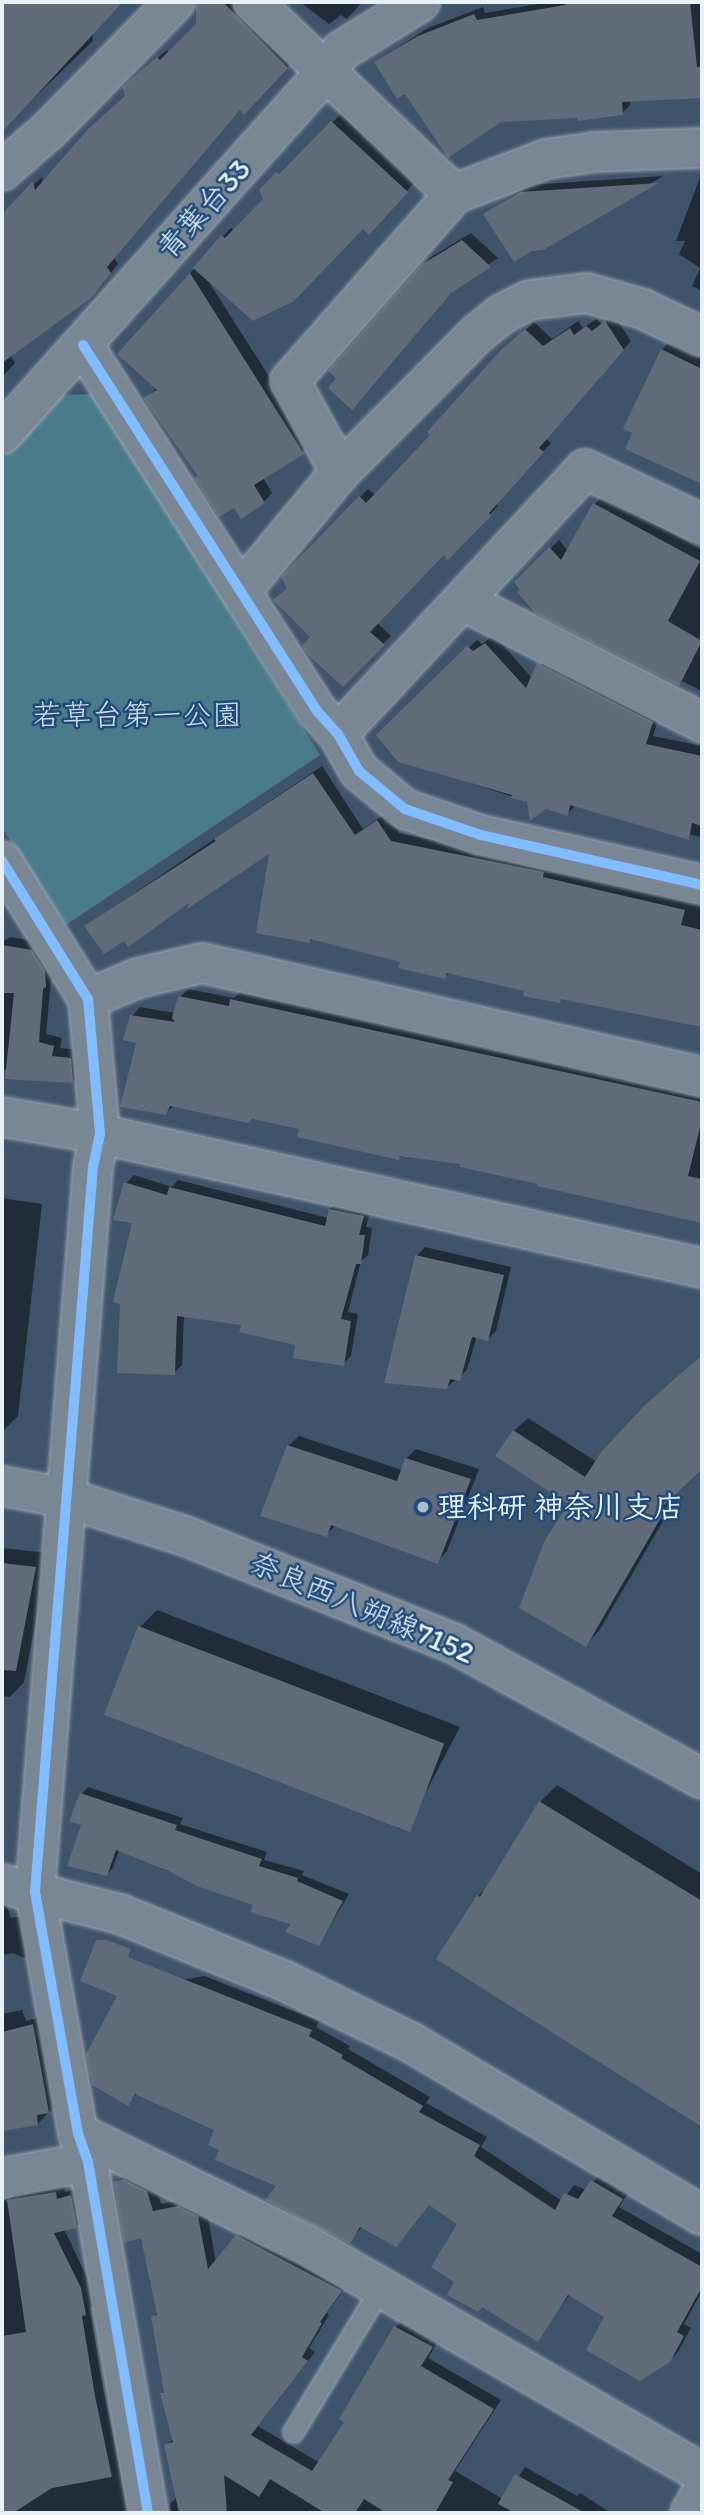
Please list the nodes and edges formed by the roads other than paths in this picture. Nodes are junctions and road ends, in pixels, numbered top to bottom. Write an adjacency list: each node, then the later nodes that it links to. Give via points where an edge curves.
1 (175, 2): 6 (street)
2 (253, 2): 4 (street)
3 (420, 2): 4 (street, 青葉台33, via 341,51)
4 (328, 70): 7 (street); 9 (street, 青葉台33)
5 (702, 148): 7 (street, via 593,152 546,159)
6 (2, 172)
7 (454, 194): 11 (street, via 290,381)
8 (702, 337): 11 (street, via 643,309 587,293 529,300 477,334)
9 (83, 345): 10 (street, 青葉台33); 13 (street)
10 (2, 434)
11 (340, 472): 13 (street)
12 (702, 524): 14 (street, via 585,469)
13 (241, 591): 16 (street, via 318,712)
14 (465, 602): 15 (street); 16 (street)
15 (702, 722)
16 (338, 734): 18 (street, via 359,771 405,808 481,835)
17 (2, 861): 20 (street)
18 (702, 885)
19 (2, 915): 20 (street)
20 (40, 918): 21 (street)
21 (88, 999): 22 (street, via 138,978 202,962); 24 (street)
22 (702, 1077)
23 (2, 1117): 24 (street)
24 (100, 1134): 25 (street); 27 (street, via 93,1166)
25 (702, 1268)
26 (2, 1486): 27 (street, 奈良西八朔線7152)
27 (66, 1498): 28 (street, 奈良西八朔線7152, via 197,1541 453,1643); 29 (street)
28 (702, 1779)
29 (19, 1888): 30 (street); 32 (street, via 120,1914 285,1981 412,2043)
30 (83, 2148): 31 (street); 33 (street, via 307,2245); 37 (street)
31 (2, 2178)
32 (702, 2215)
33 (381, 2287): 34 (lane); 35 (street)
34 (293, 2432)
35 (702, 2473)
36 (702, 2492): 38 (street)
37 (148, 2513)
38 (690, 2513)

